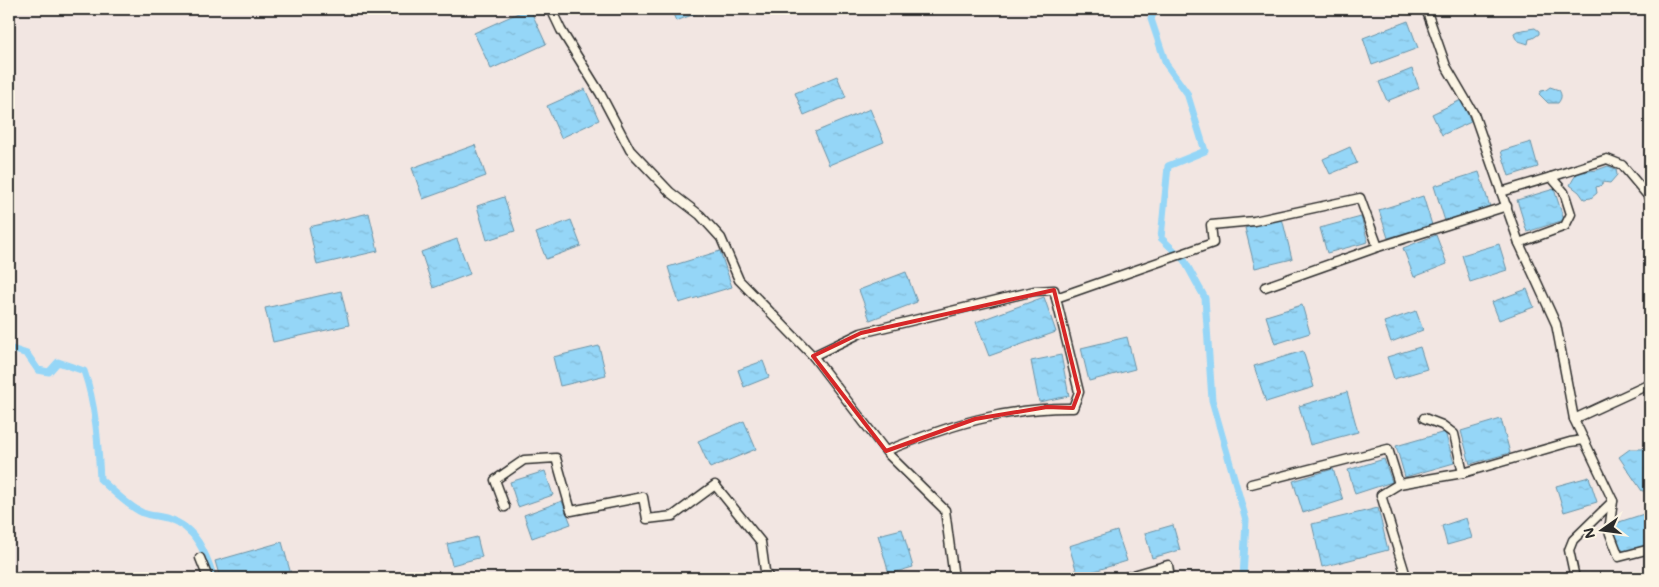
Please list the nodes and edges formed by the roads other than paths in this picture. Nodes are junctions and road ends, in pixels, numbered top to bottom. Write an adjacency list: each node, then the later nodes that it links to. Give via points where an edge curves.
1 (551, 9): 11 (street, via 630,150 670,192 700,215 722,238 739,280)
2 (1426, 9): 4 (street, via 1446,66 1474,114)
3 (1551, 177): 4 (street); 5 (street, via 1607,159 1622,166); 7 (street, via 1564,192 1571,214 1564,226)
4 (1501, 192): 6 (street)
5 (1650, 195)
6 (1507, 206): 7 (street); 8 (street)
7 (1520, 243): 14 (street, via 1556,324)
8 (1378, 247): 9 (street); 10 (street, via 1360,198 1254,221 1211,225 1213,243)
9 (1265, 286)
10 (1056, 298): 11 (street, via 1054,290 1034,291 861,333); 16 (street, via 1079,392 1073,408 1047,407 975,420 934,431)
11 (814, 356): 16 (street)
12 (1650, 384): 14 (street)
13 (1424, 418): 17 (street, via 1454,434)
14 (1574, 419): 15 (street)
15 (1584, 440): 17 (street); 20 (street)
16 (886, 450): 27 (street, via 945,510)
17 (1463, 473): 19 (street)
18 (1251, 484): 19 (street, via 1388,449)
19 (1399, 484): 24 (street, via 1380,496)
20 (1613, 501): 22 (street, via 1608,531 1619,557); 30 (street, via 1573,540 1569,550)
21 (505, 507): 26 (street, via 495,480 524,460 556,458 571,511 643,497 647,519 673,516 716,485 761,542)
22 (1650, 549)
23 (200, 558): 25 (street)
24 (1405, 573)
25 (208, 578)
26 (769, 578)
27 (954, 578)
28 (1123, 578): 29 (street, via 1168,565)
29 (1170, 578)
30 (1575, 578)

